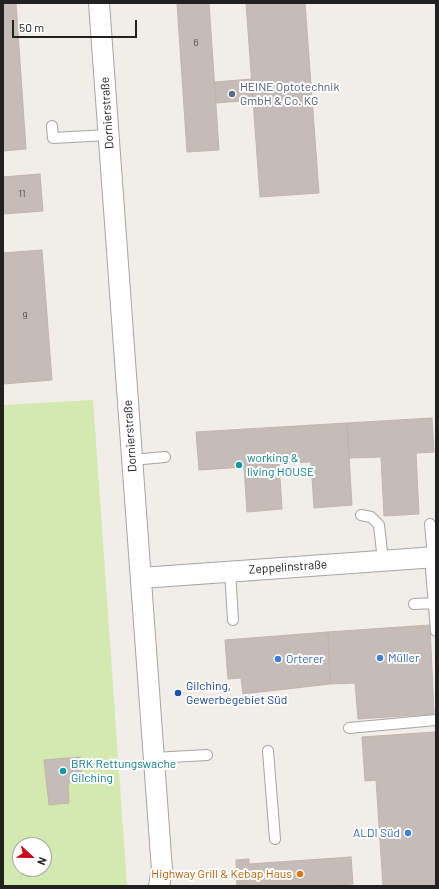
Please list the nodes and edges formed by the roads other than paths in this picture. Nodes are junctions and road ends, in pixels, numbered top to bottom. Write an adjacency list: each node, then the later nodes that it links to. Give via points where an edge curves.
1 (99, 3): 3 (street, Dornierstraße)
2 (52, 126): 3 (lane, via 53,138)
3 (108, 135): 5 (street, Dornierstraße)
4 (165, 457): 5 (lane)
5 (132, 460): 11 (street, Dornierstraße)
6 (361, 515): 9 (lane, via 371,517 379,525)
7 (430, 524): 8 (lane)
8 (433, 557): 9 (street, Zeppelinstraße); 12 (lane)
9 (383, 560): 10 (street, Zeppelinstraße)
10 (230, 572): 11 (street, Zeppelinstraße); 14 (lane)
11 (141, 578): 20 (street, Dornierstraße)
12 (434, 603): 13 (lane); 15 (lane)
13 (414, 604)
14 (233, 620)
15 (436, 631)
16 (436, 720): 17 (lane)
17 (349, 728)
18 (268, 751): 21 (lane)
19 (207, 755): 20 (lane)
20 (154, 758): 22 (street, Dornierstraße)
21 (275, 839)
22 (163, 881)

